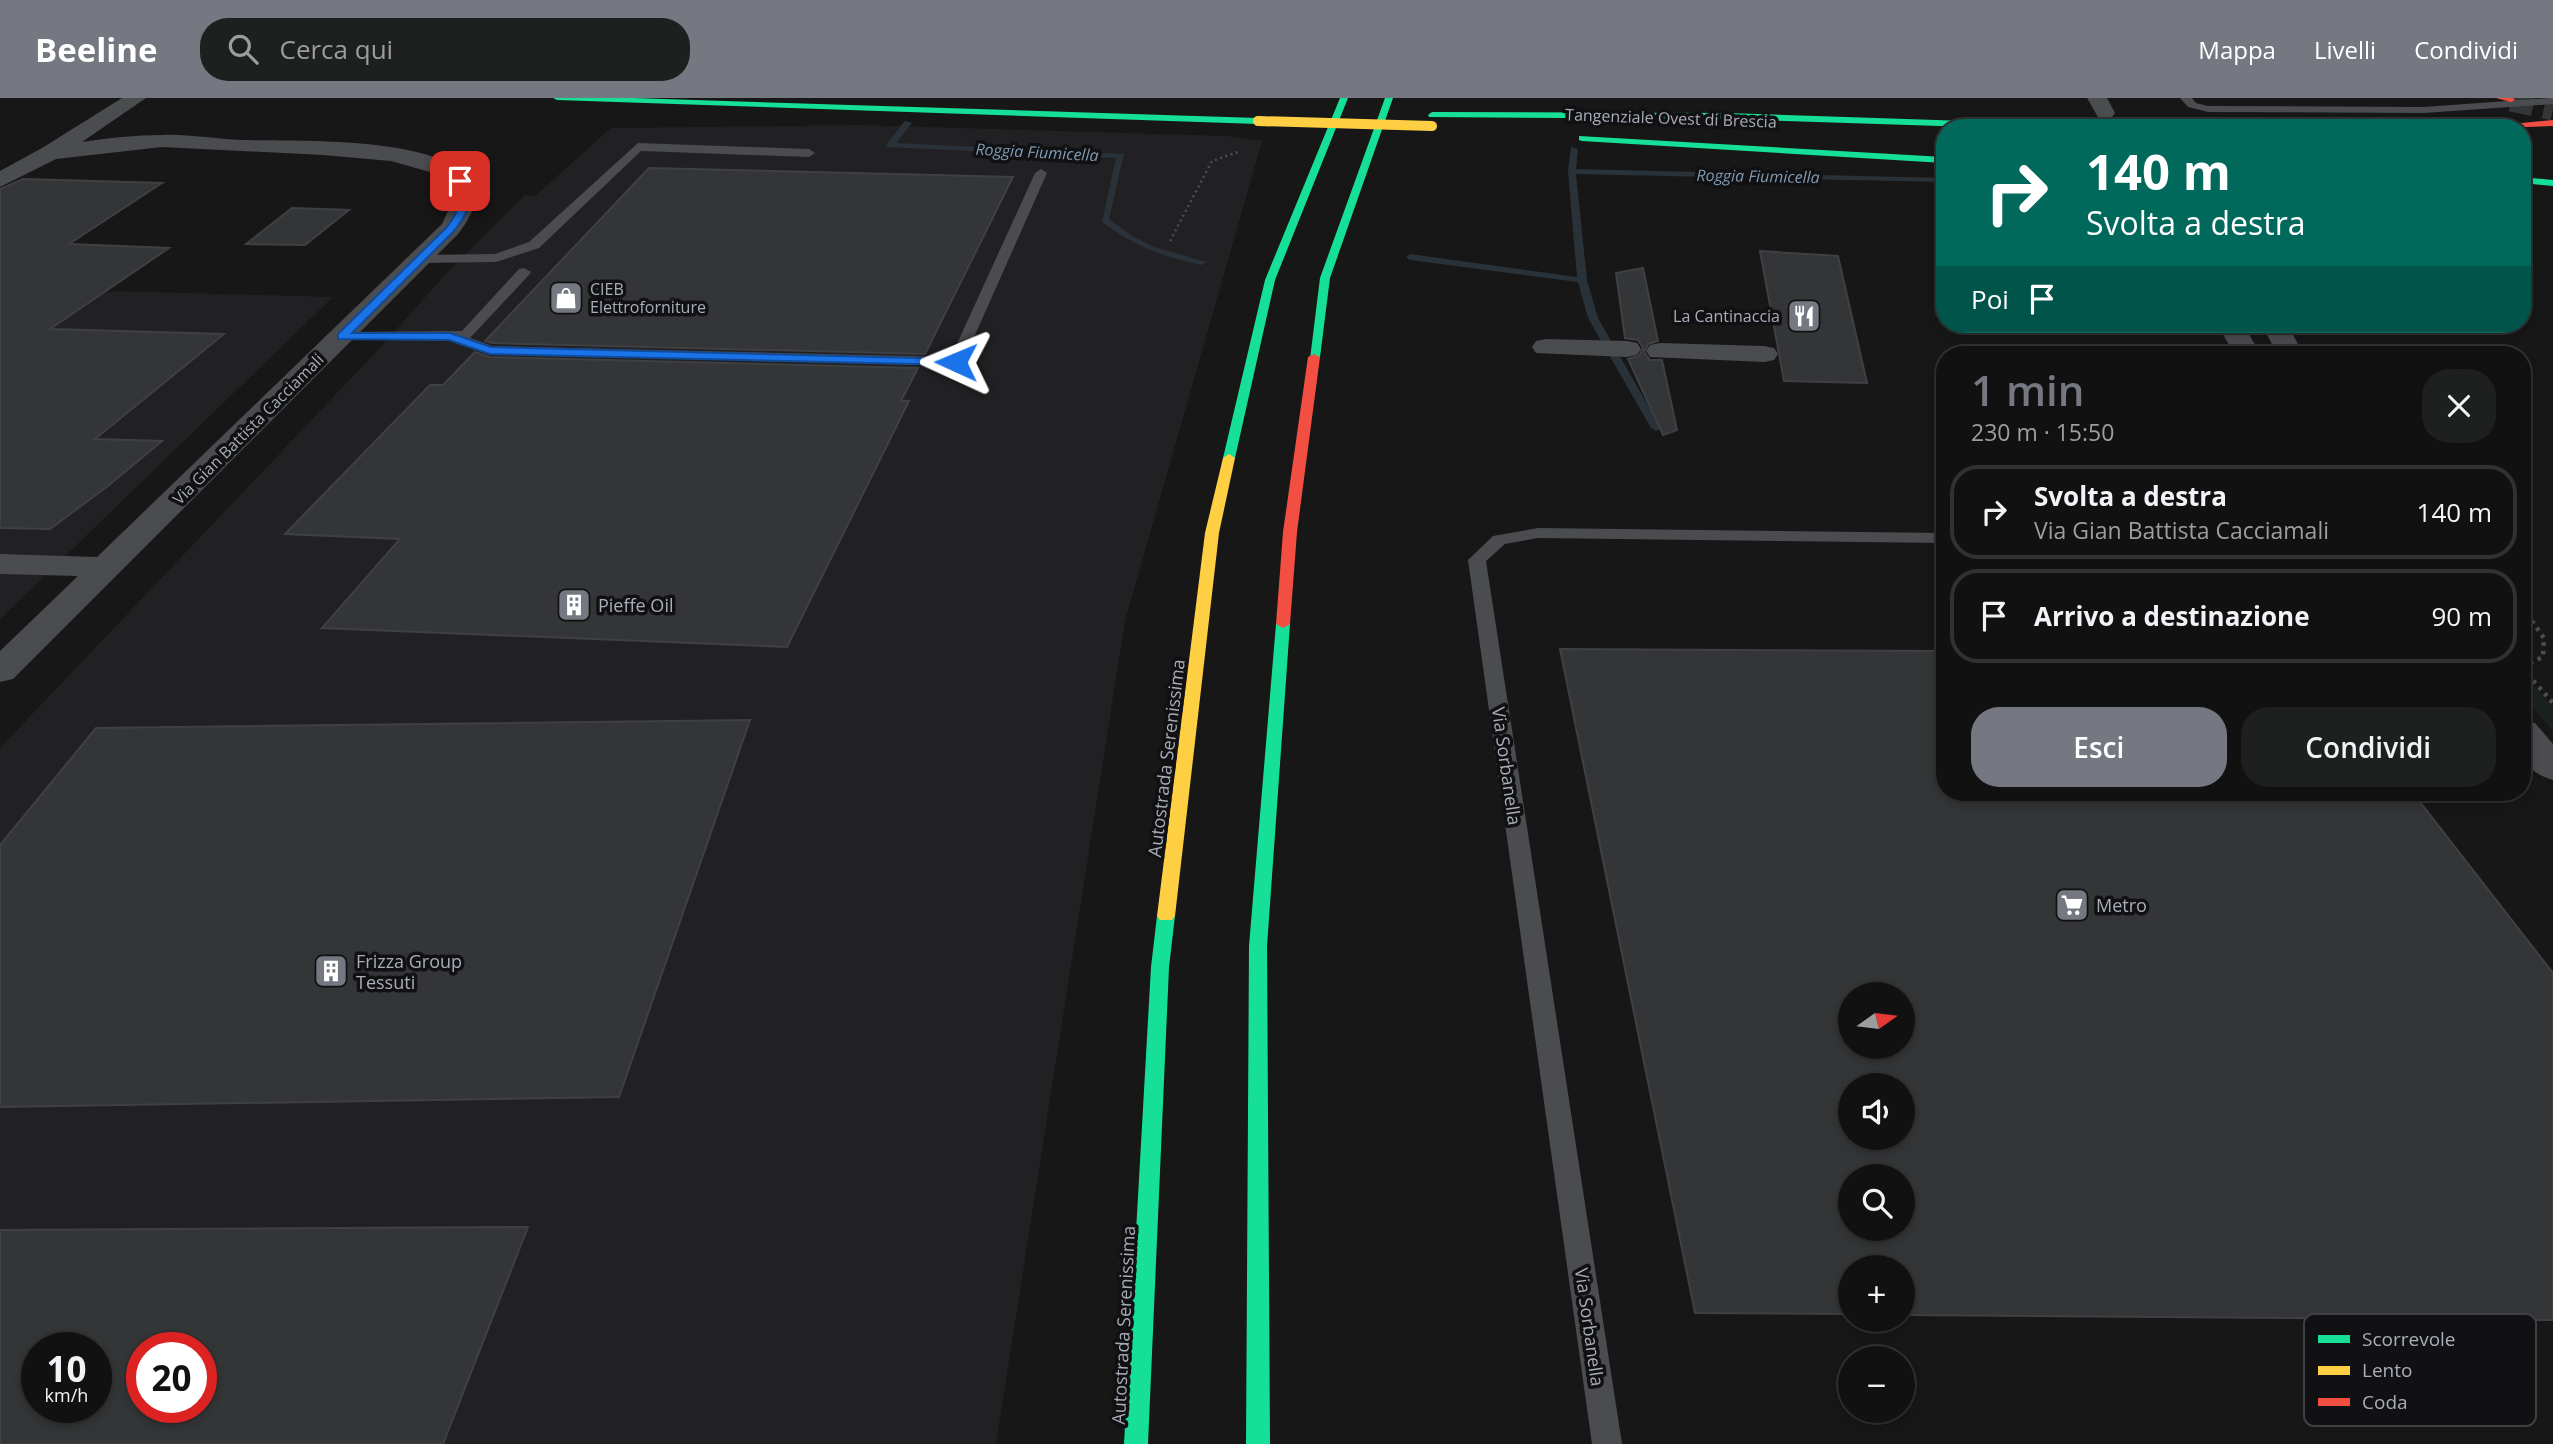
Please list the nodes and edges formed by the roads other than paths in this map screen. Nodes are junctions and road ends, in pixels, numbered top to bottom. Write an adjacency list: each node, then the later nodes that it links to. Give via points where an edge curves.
1 (136, 98): 17 (street, Via Gian Battista Cacciamali, via 124,113 130,124); 19 (street)
2 (558, 98): 8 (highway, Tangenziale Ovest di Brescia)
3 (840, 98): 8 (highway, Tangenziale Ovest di Brescia)
4 (1344, 98): 42 (highway, Autostrada Serenissima, via 1270,280 1212,533 1160,967)
5 (1389, 98): 43 (highway, via 1325,278 1290,532 1258,946)
6 (2186, 98): 7 (lane, via 2192,105 2208,109 2315,110 2480,108)
7 (2553, 101)
8 (1260, 116): 9 (highway, Tangenziale Ovest di Brescia)
9 (1432, 120): 10 (highway, via 1726,116); 13 (highway, Tangenziale Ovest di Brescia); 15 (highway, Tangenziale Ovest di Brescia)
10 (1936, 123)
11 (2553, 123): 12 (highway)
12 (2531, 125)
13 (1461, 127): 14 (highway); 18 (highway, Tangenziale Ovest di Brescia)
14 (1516, 132)
15 (1936, 136)
16 (1571, 137): 21 (highway)
17 (163, 141): 19 (street, Via Gian Battista Cacciamali); 28 (street, Via Gian Battista Cacciamali, via 370,150 439,167 460,181 466,199 450,229)
18 (1936, 146)
19 (50, 153): 25 (street)
20 (809, 153): 28 (lane, via 638,147 534,245 496,258)
21 (1936, 160)
22 (2531, 167): 23 (highway)
23 (2553, 168)
24 (1041, 173): 31 (lane, via 956,362 490,350)
25 (0, 180)
26 (2531, 180): 27 (highway)
27 (2553, 181)
28 (421, 259): 30 (street, Via Gian Battista Cacciamali)
29 (524, 272): 31 (lane, via 466,335)
30 (342, 336): 31 (lane); 38 (street, Via Gian Battista Cacciamali)
31 (450, 336)
32 (1546, 347): 33 (street)
33 (1627, 349)
34 (1660, 351): 35 (street)
35 (1764, 354)
36 (1936, 538): 44 (lane, Via Sorbanella, via 1538,533 1499,540 1476,559)
37 (0, 564): 38 (street)
38 (107, 567): 39 (street, Via Gian Battista Cacciamali)
39 (0, 671)
40 (2531, 742): 41 (street)
41 (2553, 768)
42 (1136, 1444)
43 (1258, 1444)
44 (1607, 1444)

